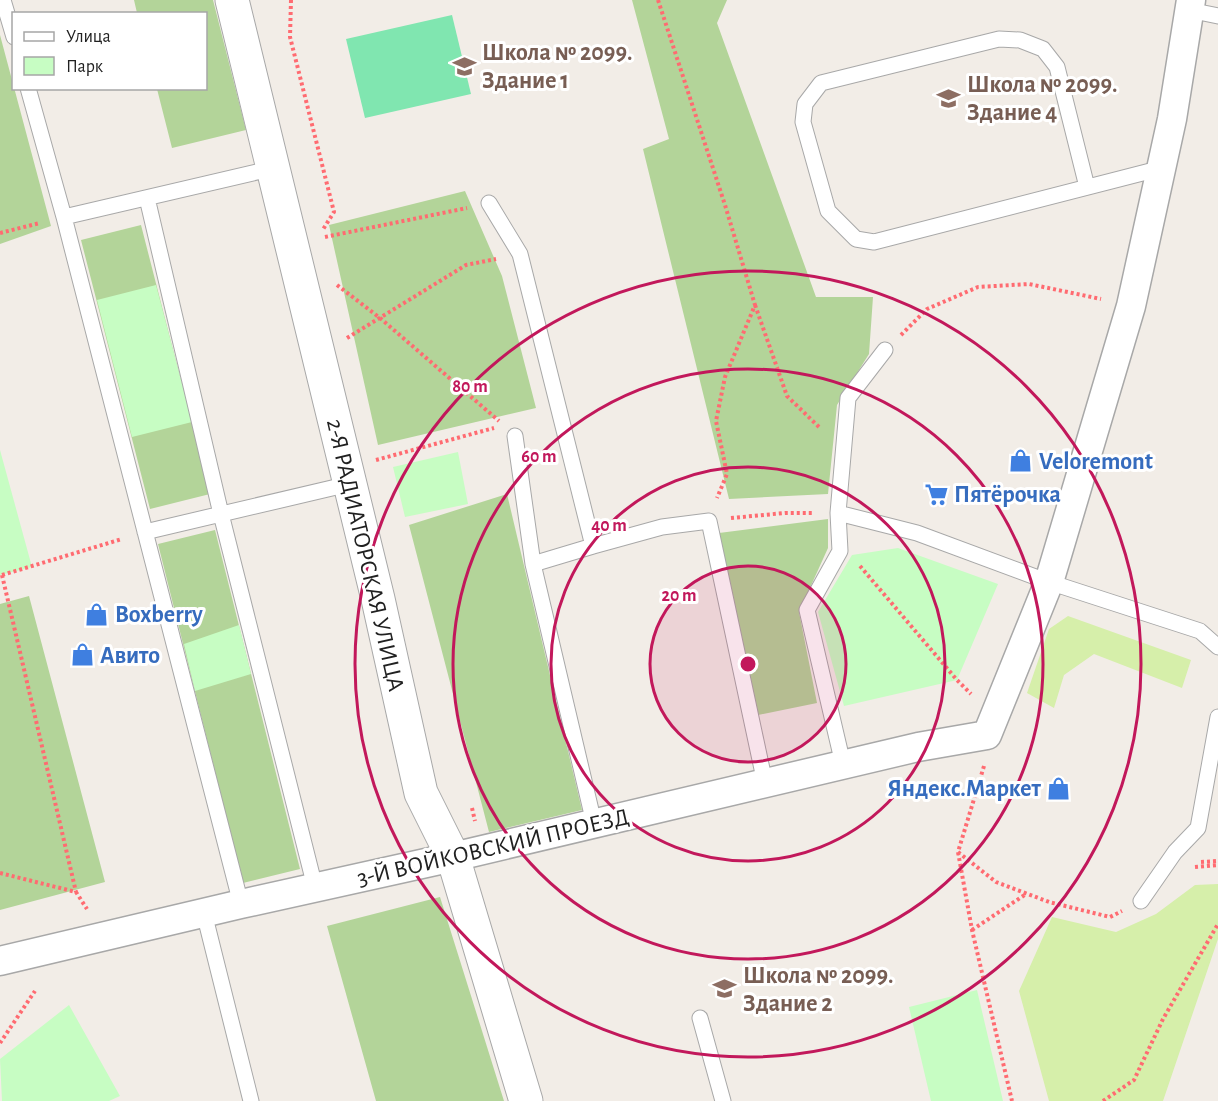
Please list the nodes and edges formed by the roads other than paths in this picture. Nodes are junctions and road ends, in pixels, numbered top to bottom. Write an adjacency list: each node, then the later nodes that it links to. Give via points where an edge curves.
1 (3, 0): 5 (lane)
2 (232, 0): 7 (street, 2-Я РАДИАТОРСКАЯ УЛИЦА)
3 (1190, 5): 4 (lane); 8 (street)
4 (1218, 16)
5 (12, 30)
6 (29, 90): 12 (lane)
7 (274, 168): 10 (lane); 15 (street, 2-Я РАДИАТОРСКАЯ УЛИЦА)
8 (1162, 168): 9 (lane); 21 (street, via 1131,306)
9 (1087, 187): 9 (lane, via 874,242 856,238 828,211 803,122 805,104 820,83 999,39 1020,40 1043,50 1057,67)
10 (147, 198): 12 (lane); 17 (lane)
11 (489, 203): 19 (lane, via 520,254)
12 (64, 217): 18 (lane)
13 (885, 350): 16 (lane, via 848,398)
14 (516, 436): 20 (lane)
15 (360, 473): 17 (lane); 27 (street, 2-Я РАДИАТОРСКАЯ УЛИЦА, via 422,793)
16 (838, 513): 21 (lane, via 917,533); 24 (lane, via 840,551 807,610)
17 (221, 514): 18 (lane); 28 (lane)
18 (145, 532): 30 (lane)
19 (593, 546): 20 (lane); 25 (lane, via 662,527 709,521)
20 (533, 564): 26 (lane)
21 (1048, 582): 22 (lane, via 1200,631); 24 (street, 3-Й ВОЙКОВСКИЙ ПРОЕЗД, via 991,726)
22 (1218, 647)
23 (1218, 717): 29 (lane, via 1198,828 1175,852)
24 (843, 764): 25 (street, 3-Й ВОЙКОВСКИЙ ПРОЕЗД)
25 (765, 783): 26 (street, 3-Й ВОЙКОВСКИЙ ПРОЕЗД)
26 (594, 824): 27 (street, 3-Й ВОЙКОВСКИЙ ПРОЕЗД)
27 (453, 857): 28 (street, 3-Й ВОЙКОВСКИЙ ПРОЕЗД); 35 (street, 2-Я РАДИАТОРСКАЯ УЛИЦА)
28 (315, 887): 30 (street, 3-Й ВОЙКОВСКИЙ ПРОЕЗД)
29 (1141, 901)
30 (241, 904): 31 (street, 3-Й ВОЙКОВСКИЙ ПРОЕЗД)
31 (204, 913): 32 (street, 3-Й ВОЙКОВСКИЙ ПРОЕЗД); 34 (lane)
32 (0, 961)
33 (700, 1018): 36 (lane)
34 (251, 1101)
35 (526, 1101)
36 (723, 1101)

